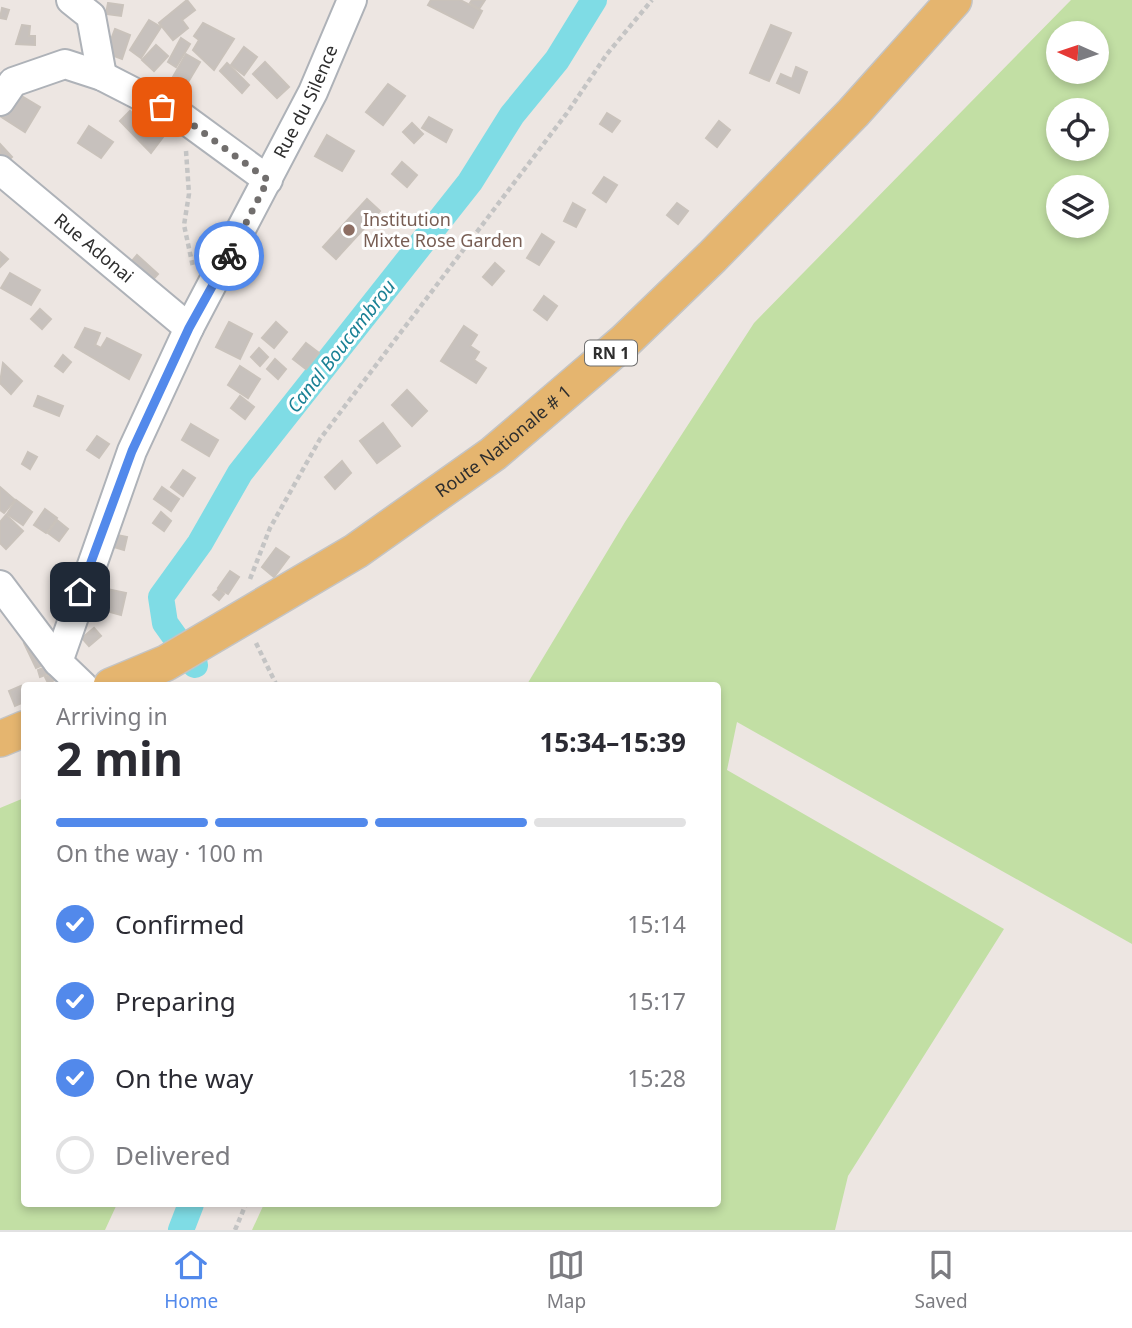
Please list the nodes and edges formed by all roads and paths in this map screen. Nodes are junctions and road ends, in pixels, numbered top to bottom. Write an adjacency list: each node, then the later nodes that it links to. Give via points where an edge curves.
1 (71, 0): 5 (street, via 91,16)
2 (352, 0): 9 (street, Rue du Silence, via 313,92)
3 (652, 0): 12 (path, via 320,439 270,528 245,593)
4 (954, 0): 12 (main road, Route Nationale # 1 / RN 1, via 853,113 712,257 550,406 493,454 356,551)
5 (102, 76): 6 (street, via 65,64 13,82); 7 (street)
6 (0, 101)
7 (182, 117): 9 (street); 10 (path, via 188,194 184,225)
8 (0, 170): 10 (street, Rue Adonai)
9 (268, 180): 10 (street, Rue du Silence)
10 (196, 317): 13 (street, Rue du Silence, via 132,451)
11 (0, 585): 13 (street)
12 (242, 615): 15 (main road, Route Nationale # 1 / RN 1, via 166,663); 16 (path)
13 (58, 662): 14 (street)
14 (79, 682)
15 (121, 682)
16 (275, 682)
17 (21, 730): 18 (main road)
18 (0, 738)
19 (245, 1207): 20 (path)
20 (235, 1230)

